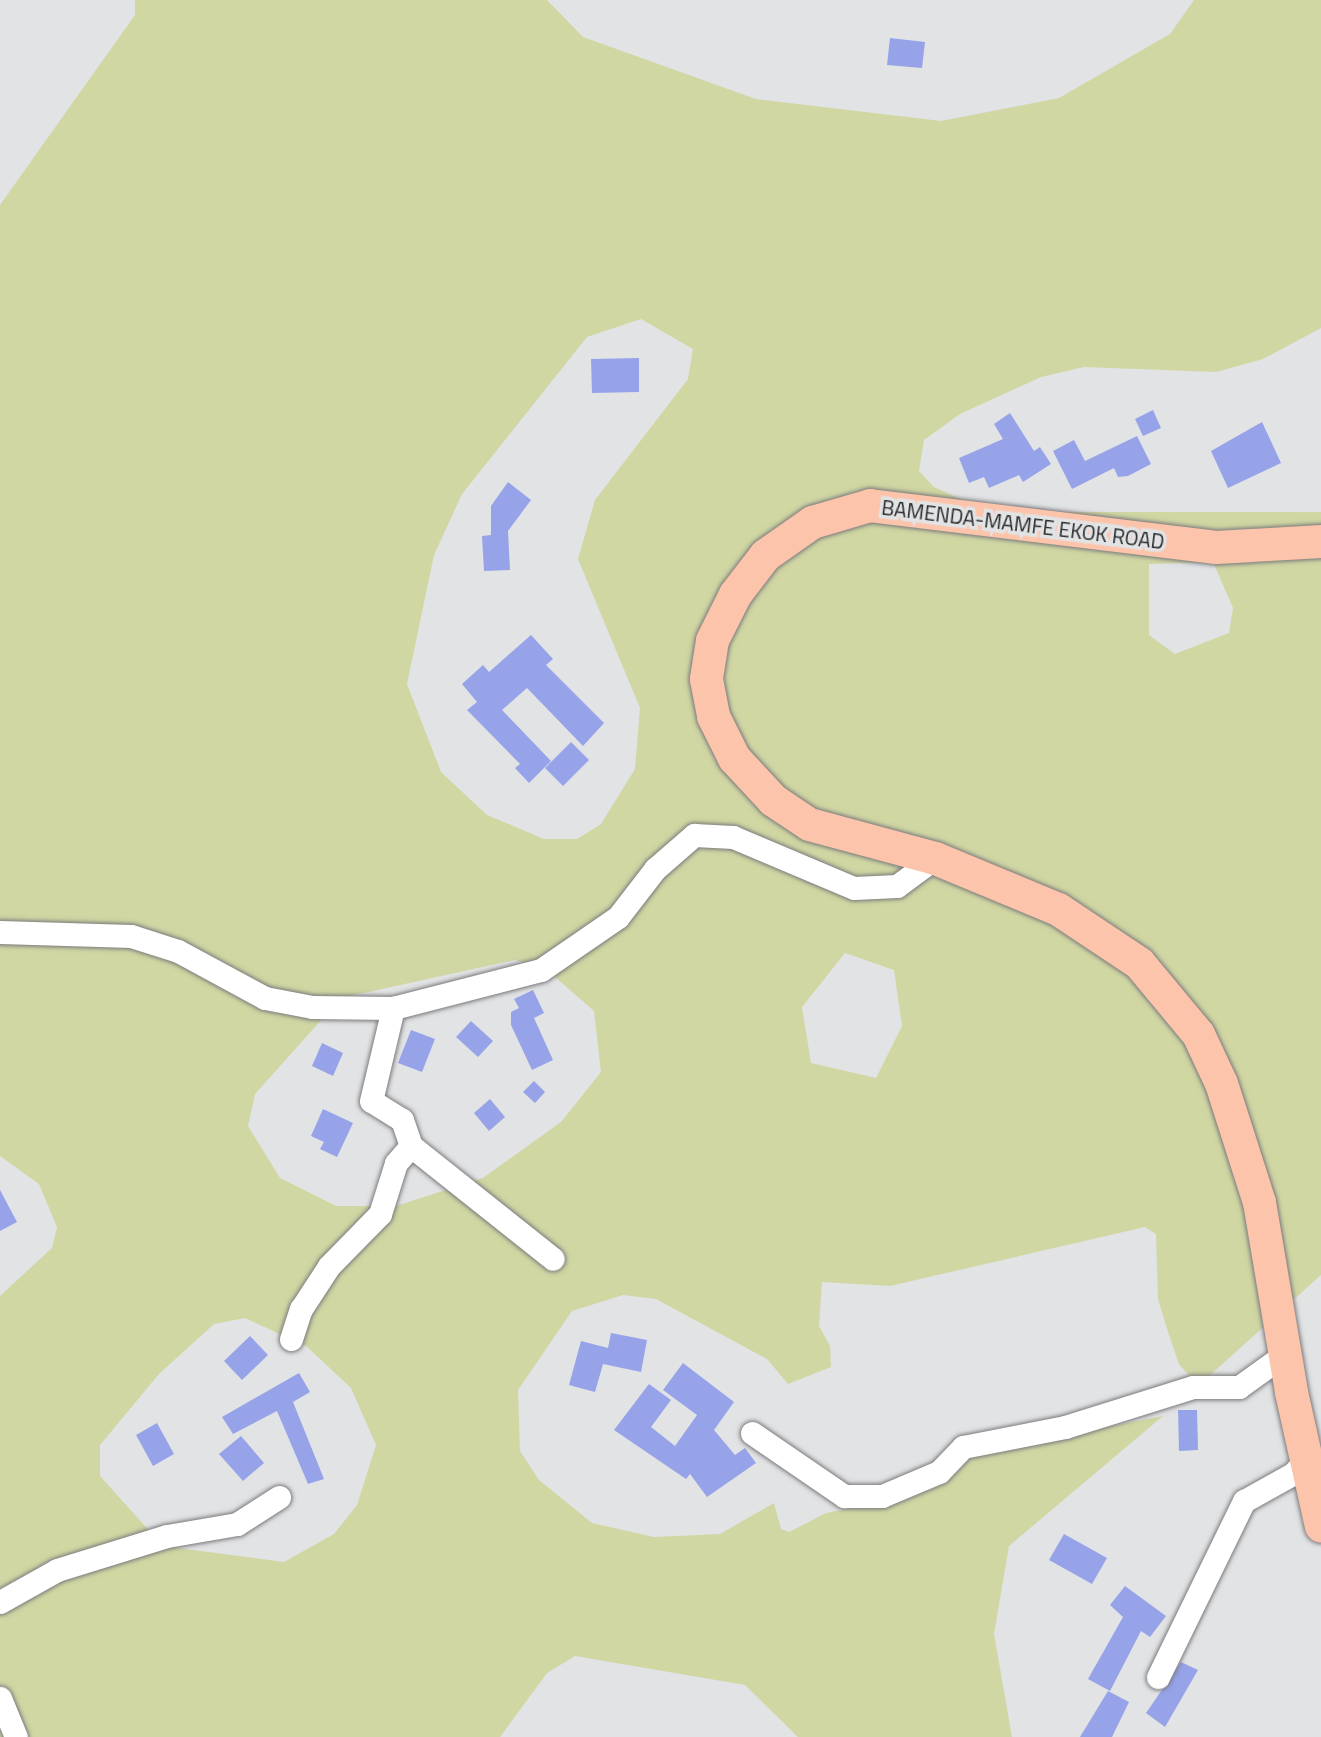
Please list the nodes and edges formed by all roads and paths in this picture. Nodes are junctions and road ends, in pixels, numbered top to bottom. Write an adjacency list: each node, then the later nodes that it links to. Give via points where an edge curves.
1 (1321, 541): 2 (highway, BAMENDA-MAMFE EKOK ROAD, via 1216,547 870,505 812,522 765,555 735,594 712,640 706,680 713,716 734,758 773,800 809,824)
2 (935, 858): 4 (street, via 897,886 855,888 733,837 694,835 655,869 618,917 541,971); 8 (highway, BAMENDA-MAMFE EKOK ROAD, via 1058,909 1098,933 1139,963 1198,1034 1221,1083 1259,1202)
3 (0, 932): 4 (street, via 131,936 178,951 265,998 312,1007)
4 (393, 1008): 5 (street, via 371,1101 402,1120)
5 (411, 1146): 6 (street); 7 (street, via 396,1163 380,1214 328,1266 301,1309)
6 (553, 1259)
7 (291, 1339)
8 (1285, 1354): 9 (street, via 1239,1388 1193,1387 1079,1423 963,1447 939,1472 882,1496 844,1496); 10 (highway, BAMENDA-MAMFE EKOK ROAD)
9 (752, 1433)
10 (1304, 1461): 12 (highway, BAMENDA-MAMFE EKOK ROAD); 14 (street, via 1294,1473 1244,1501)
11 (279, 1497): 13 (street, via 237,1524 167,1536 57,1570)
12 (1321, 1526)
13 (0, 1602)
14 (1158, 1677)
15 (0, 1698): 16 (street)
16 (16, 1737)

